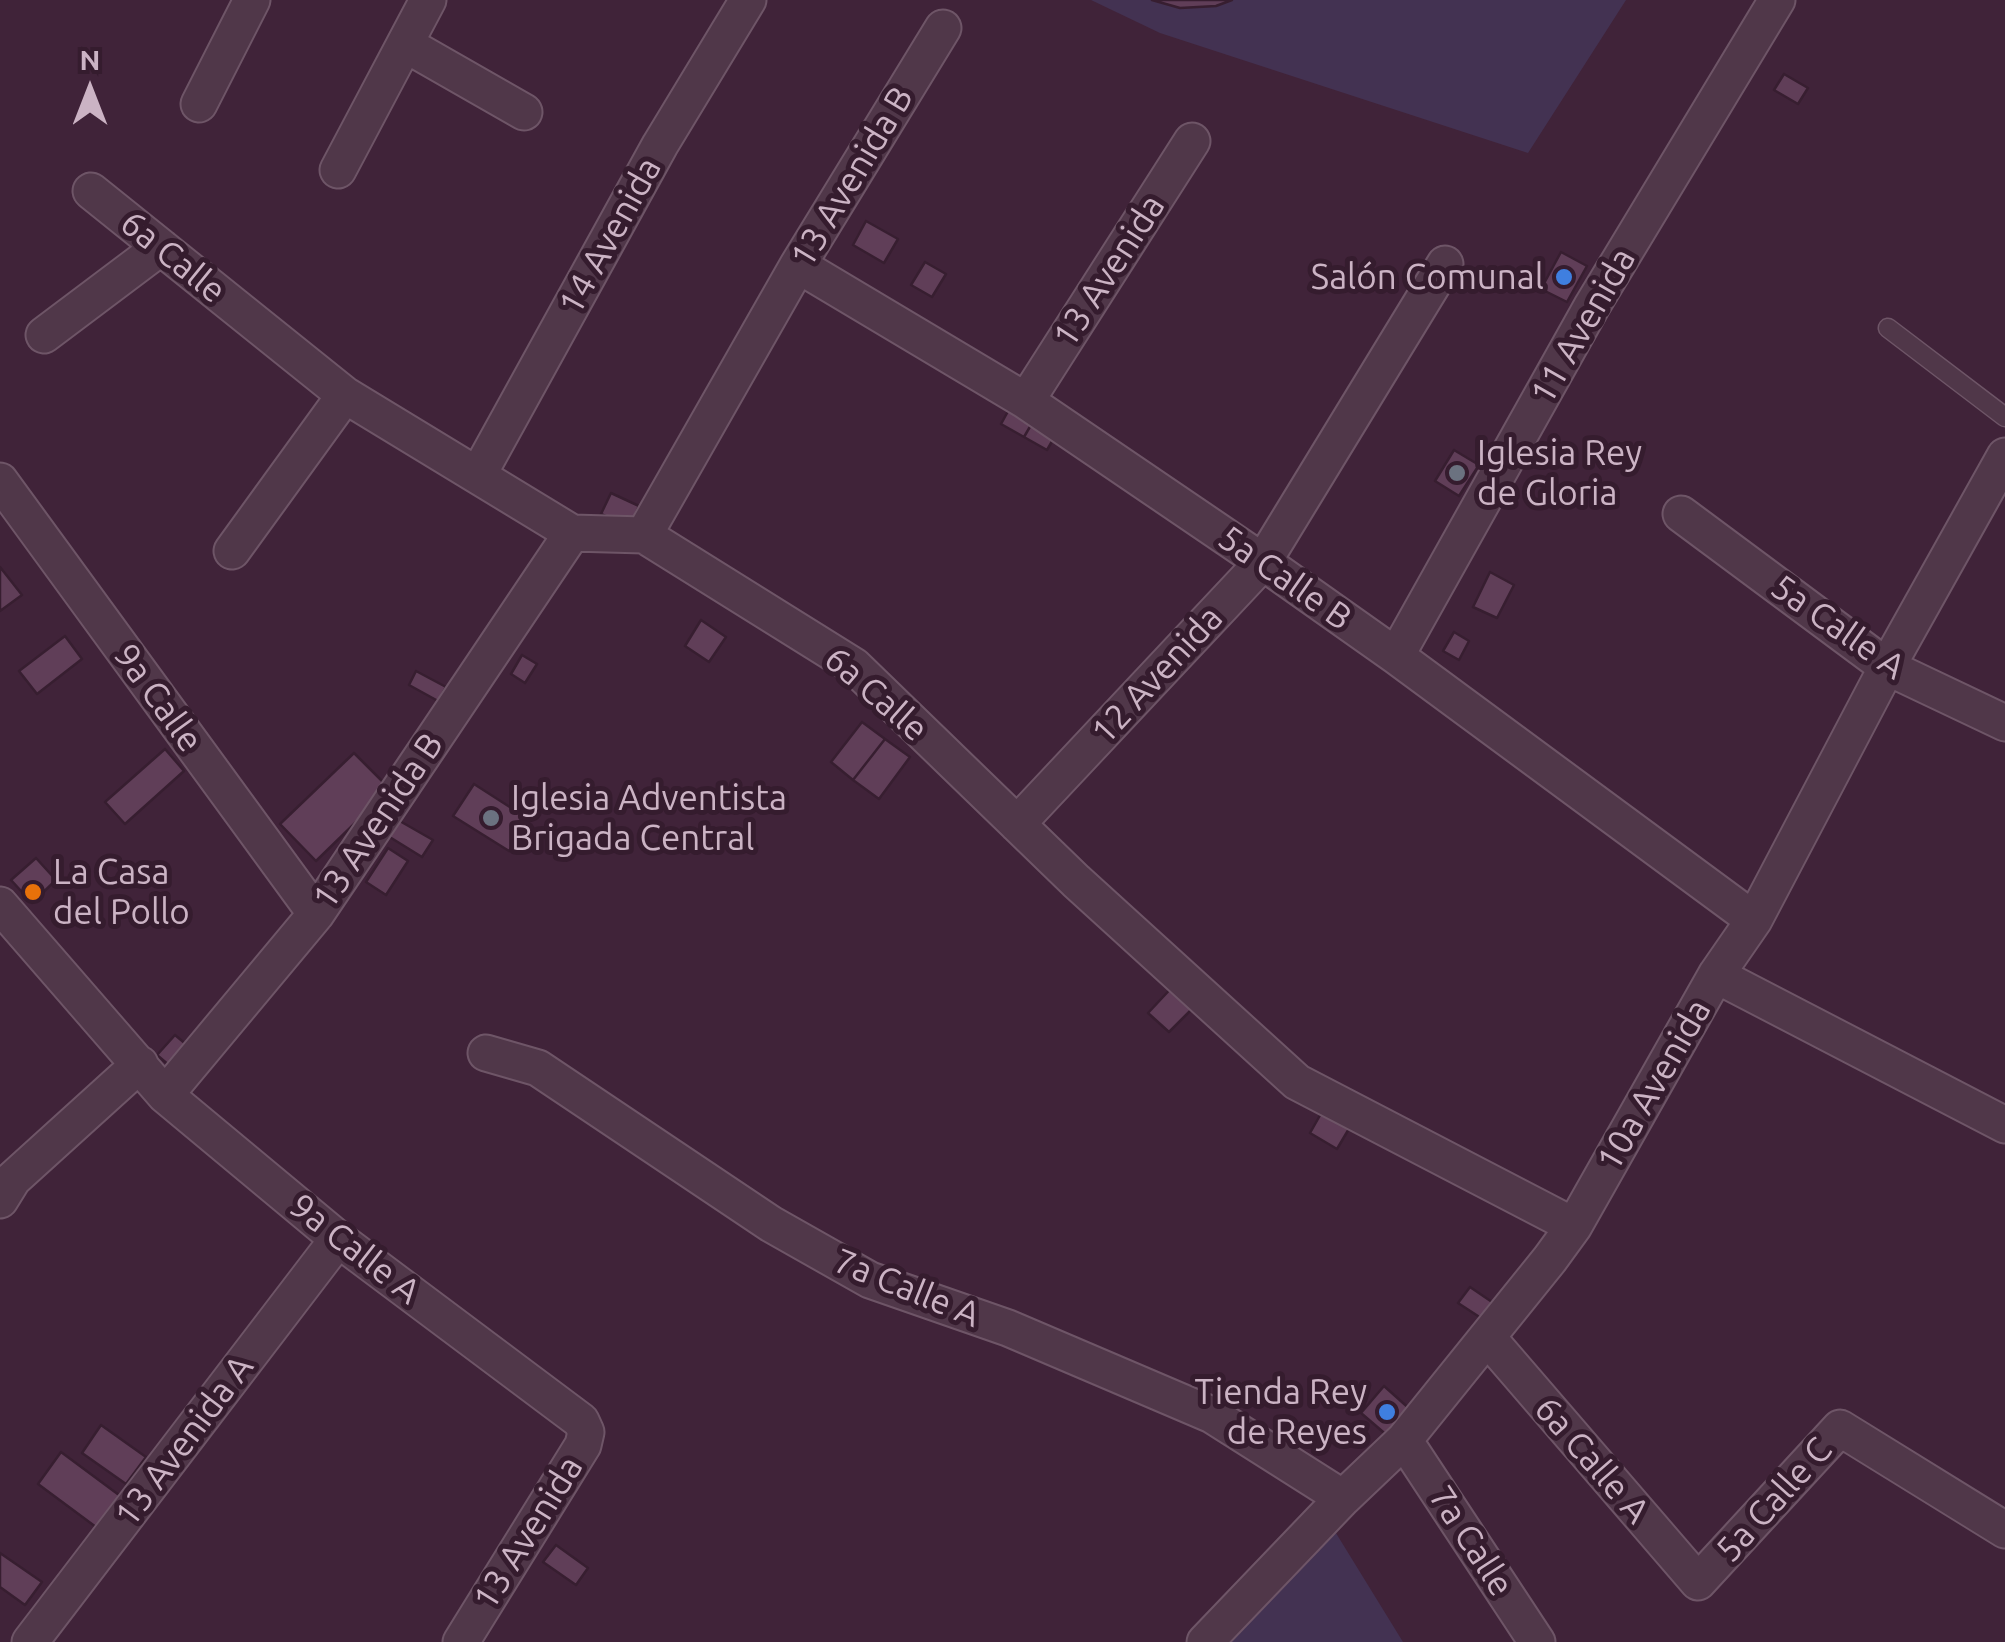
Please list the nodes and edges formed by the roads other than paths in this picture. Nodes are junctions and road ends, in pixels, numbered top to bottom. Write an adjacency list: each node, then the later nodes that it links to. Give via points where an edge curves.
1 (252, 0): 7 (street)
2 (428, 0): 6 (street)
3 (748, 0): 21 (street, 14 Avenida)
4 (1777, 0): 28 (street, 11 Avenida, via 1592,306)
5 (943, 28): 14 (street, 13 Avenida B)
6 (405, 44): 8 (street); 10 (street)
7 (199, 104)
8 (524, 112)
9 (1192, 141): 18 (street, 13 Avenida)
10 (338, 170)
11 (91, 191): 12 (street, 6a Calle)
12 (160, 248): 16 (street); 17 (street, 6a Calle)
13 (1444, 264): 27 (street, 12 Avenida)
14 (798, 265): 18 (street, 5a Calle B); 25 (street, 13 Avenida B)
15 (1888, 328): 19 (lane)
16 (44, 334)
17 (346, 395): 21 (street, 6a Calle); 26 (street)
18 (1026, 402): 27 (street, 5a Calle B)
19 (2005, 417)
20 (2005, 456): 29 (street, 10a Avenida)
21 (478, 475): 24 (street, 6a Calle)
22 (0, 481): 33 (street, 9a Calle)
23 (1681, 514): 29 (street, 5a Calle A)
24 (572, 533): 25 (street); 33 (street, 13 Avenida B)
25 (644, 535): 31 (street, 6a Calle, via 854,666)
26 (232, 552)
27 (1263, 562): 28 (street, 5a Calle B); 31 (street, 12 Avenida)
28 (1396, 656): 34 (street, 5a Calle B)
29 (1887, 667): 30 (street, 5a Calle A); 34 (street, 10a Avenida)
30 (2005, 723)
31 (1017, 824): 41 (street, 6a Calle, via 1296,1082)
32 (0, 906): 37 (street, 9a Calle A)
33 (316, 914): 38 (street, 13 Avenida B)
34 (1754, 920): 35 (street, 10a Avenida)
35 (1716, 975): 39 (street); 41 (street, 10a Avenida)
36 (486, 1053): 46 (street, 7a Calle A, via 538,1068 839,1264 1212,1415)
37 (140, 1064): 38 (street, 9a Calle A); 40 (street)
38 (165, 1095): 42 (street, 9a Calle A)
39 (2005, 1124)
40 (4, 1190)
41 (1574, 1226): 43 (street, 10a Avenida)
42 (338, 1239): 44 (street, 9a Calle A); 49 (street, 13 Avenida A)
43 (1486, 1337): 45 (street, 10a Avenida); 48 (street, 6a Calle A)
44 (581, 1421): 50 (street, 13 Avenida, via 583,1444)
45 (1404, 1440): 46 (street, 10a Avenida); 52 (street, 7a Calle)
46 (1343, 1498): 51 (street, 10a Avenida)
47 (2005, 1530): 48 (street, 5a Calle C, via 1840,1428)
48 (1698, 1582)
49 (30, 1642)
50 (461, 1642)
51 (1204, 1642)
52 (1538, 1642)

